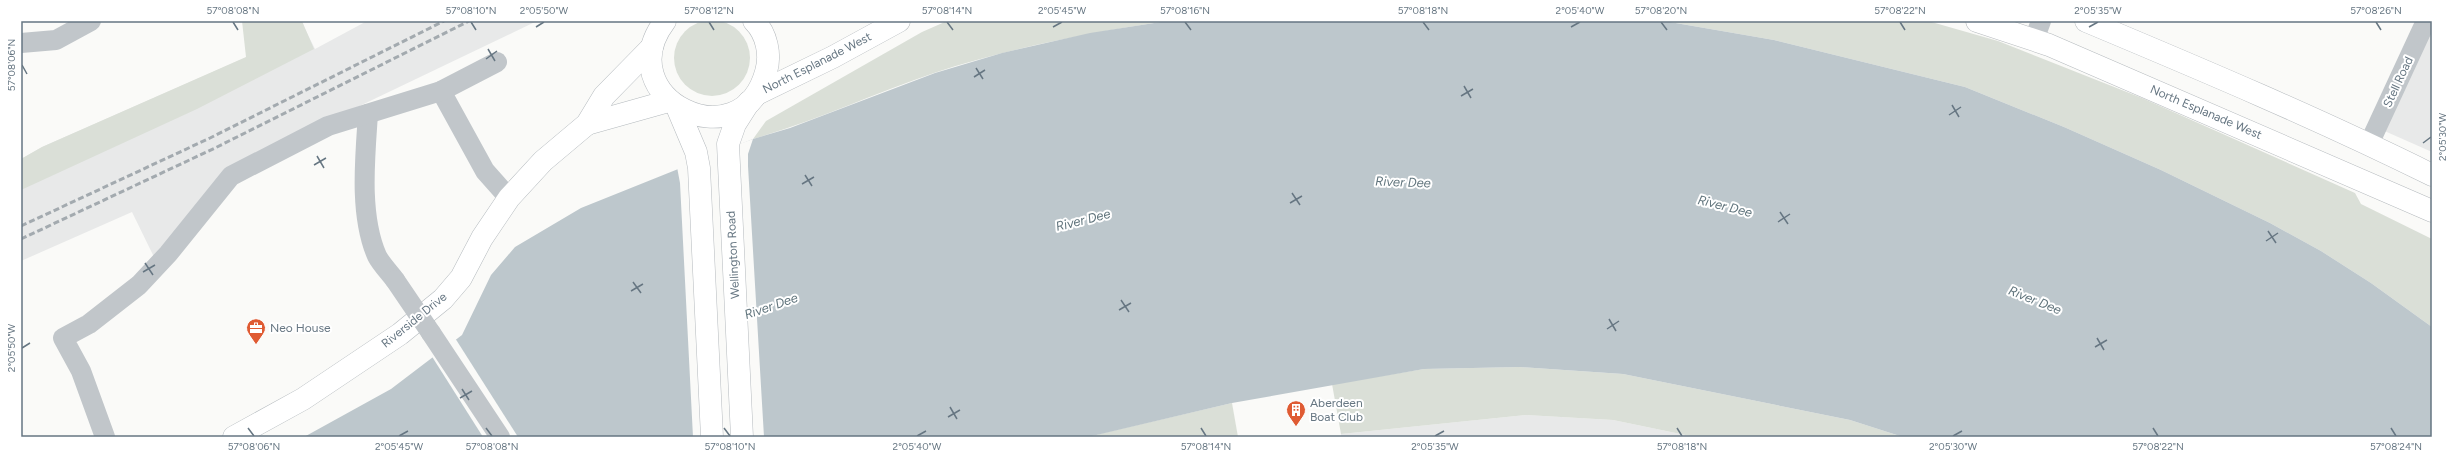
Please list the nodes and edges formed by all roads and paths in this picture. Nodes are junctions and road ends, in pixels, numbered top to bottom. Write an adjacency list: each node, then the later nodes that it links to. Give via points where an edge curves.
1 (91, 21): 9 (street, via 56,40)
2 (665, 21): 10 (main road, via 658,30)
3 (754, 21): 13 (main road, Wellington Road, via 764,38 768,52 766,74)
4 (899, 21): 13 (main road, North Esplanade West)
5 (1977, 21): 8 (main road, North Esplanade West)
6 (2086, 21): 17 (main road, via 2202,69)
7 (2426, 21): 17 (street, Stell Road)
8 (2038, 31): 20 (main road, North Esplanade West)
9 (21, 43)
10 (652, 47): 14 (main road, via 652,66 657,85); 16 (main road, via 604,96)
11 (498, 62): 12 (street)
12 (441, 92): 15 (street); 19 (street, via 485,171)
13 (753, 98): 14 (main road, North Esplanade West, via 736,111 721,116 691,114); 25 (main road, Wellington Road, via 735,124 728,144)
14 (673, 104): 16 (main road); 24 (main road, via 696,152 699,168)
15 (368, 114): 21 (street, via 328,126 232,176 139,285 89,324 63,338 81,371); 23 (street, bridge, via 365,186 370,230 377,256)
16 (587, 124): 19 (main road, Riverside Drive, via 543,161)
17 (2369, 144): 18 (main road)
18 (2432, 175)
19 (509, 198): 22 (main road, Riverside Drive, via 482,238 461,278 443,299 400,334 303,399)
20 (2432, 211)
21 (105, 437)
22 (234, 437)
23 (500, 437)
24 (712, 437)
25 (742, 437)

